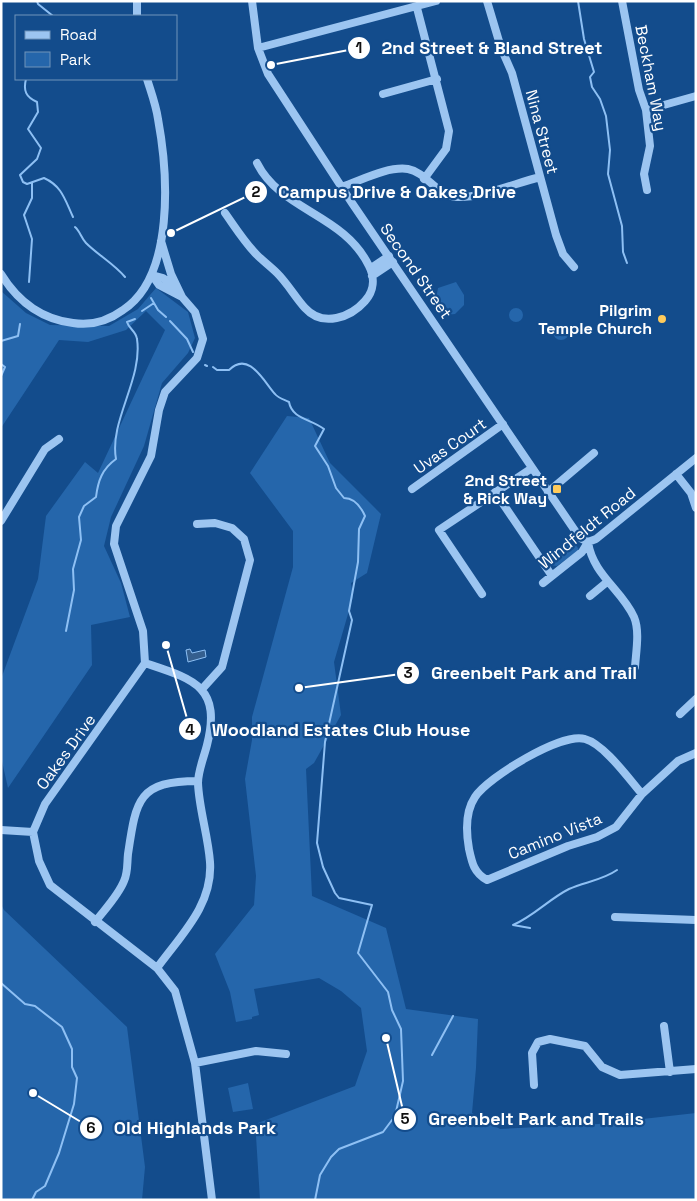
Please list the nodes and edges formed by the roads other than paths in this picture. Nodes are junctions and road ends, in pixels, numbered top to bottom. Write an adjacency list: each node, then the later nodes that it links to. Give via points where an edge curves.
1 (137, 1): 7 (street)
2 (252, 1): 8 (street, Second Street)
3 (436, 1): 6 (street)
4 (488, 1): 15 (street, Nina Street, via 501,48 512,73)
5 (622, 1): 13 (street, Beckham Way, via 639,90)
6 (417, 8): 8 (street); 9 (street)
7 (137, 15)
8 (258, 48): 17 (street, Second Street, via 268,74)
9 (437, 79): 11 (street); 16 (street, via 449,131 446,149)
10 (147, 80): 20 (street, via 158,118 163,162)
11 (384, 94)
12 (696, 96): 13 (street)
13 (646, 110): 18 (street, Beckham Way, via 650,146 644,174)
14 (257, 163): 23 (street, via 265,178 292,201 338,228 365,259)
15 (540, 177): 16 (street, via 457,197 443,193); 22 (street, Nina Street, via 563,254)
16 (424, 178): 17 (street, via 408,169 390,170)
17 (341, 187): 21 (street, Second Street)
18 (647, 190)
19 (225, 213): 23 (street, via 256,254 277,273 307,310 325,318 344,317 358,308 374,286)
20 (161, 241): 25 (street); 26 (street)
21 (391, 259): 23 (street); 28 (street, Second Street)
22 (574, 267)
23 (371, 272)
24 (1, 274): 25 (street, via 35,311 53,319 84,325 102,322 131,305 144,292)
25 (152, 275): 26 (street); 27 (street, via 159,285)
26 (177, 288): 27 (street)
27 (182, 297): 46 (street, via 195,312 203,339 197,358 165,392 151,456 116,526 114,544 143,631)
28 (503, 424): 32 (street, Second Street); 34 (street, Uvas Court)
29 (58, 439): 38 (street, via 45,449)
30 (594, 453): 36 (street)
31 (696, 458): 33 (street, Windfeldt Road)
32 (532, 468): 35 (street); 36 (street, Second Street)
33 (676, 474): 37 (street, via 691,493); 40 (street, Windfeldt Road, via 596,539)
34 (412, 489)
35 (495, 492): 41 (street); 44 (street, via 439,530)
36 (548, 492): 40 (street, Second Street, via 580,538)
37 (696, 508)
38 (1, 521)
39 (197, 524): 48 (street, via 215,523 232,528 244,539 250,560 222,667)
40 (588, 542): 41 (street, Windfeldt Road, via 582,552); 42 (street, via 589,553)
41 (552, 576): 43 (street, Windfeldt Road)
42 (608, 582): 45 (street); 47 (street, via 634,616 637,629)
43 (543, 583)
44 (482, 594)
45 (590, 596)
46 (145, 663): 48 (street, via 184,676); 55 (street, Oakes Drive, via 45,804)
47 (635, 667)
48 (202, 688): 52 (street, via 211,710 211,729)
49 (696, 699): 50 (street)
50 (680, 714)
51 (696, 753): 53 (street, Camino Vista, via 678,761)
52 (198, 781): 58 (street, via 161,784 139,802 125,880); 59 (street, via 210,861 210,886 202,906)
53 (642, 794): 53 (street, Camino Vista, via 604,751 586,739 572,737 513,765 485,784 473,799 465,829 478,875 487,880 597,837 616,827)
54 (1, 830): 55 (street)
55 (33, 832): 58 (street, via 39,861 50,885)
56 (615, 917): 57 (street)
57 (696, 920)
58 (95, 922): 59 (street)
59 (157, 968): 62 (street, via 174,991)
60 (664, 1026): 64 (street)
61 (286, 1054): 62 (street, via 256,1051)
62 (195, 1063): 66 (street)
63 (696, 1070): 64 (street)
64 (670, 1072): 65 (street, via 620,1075 602,1067 585,1046 550,1040 538,1042 532,1054)
65 (534, 1085)
66 (212, 1200)

